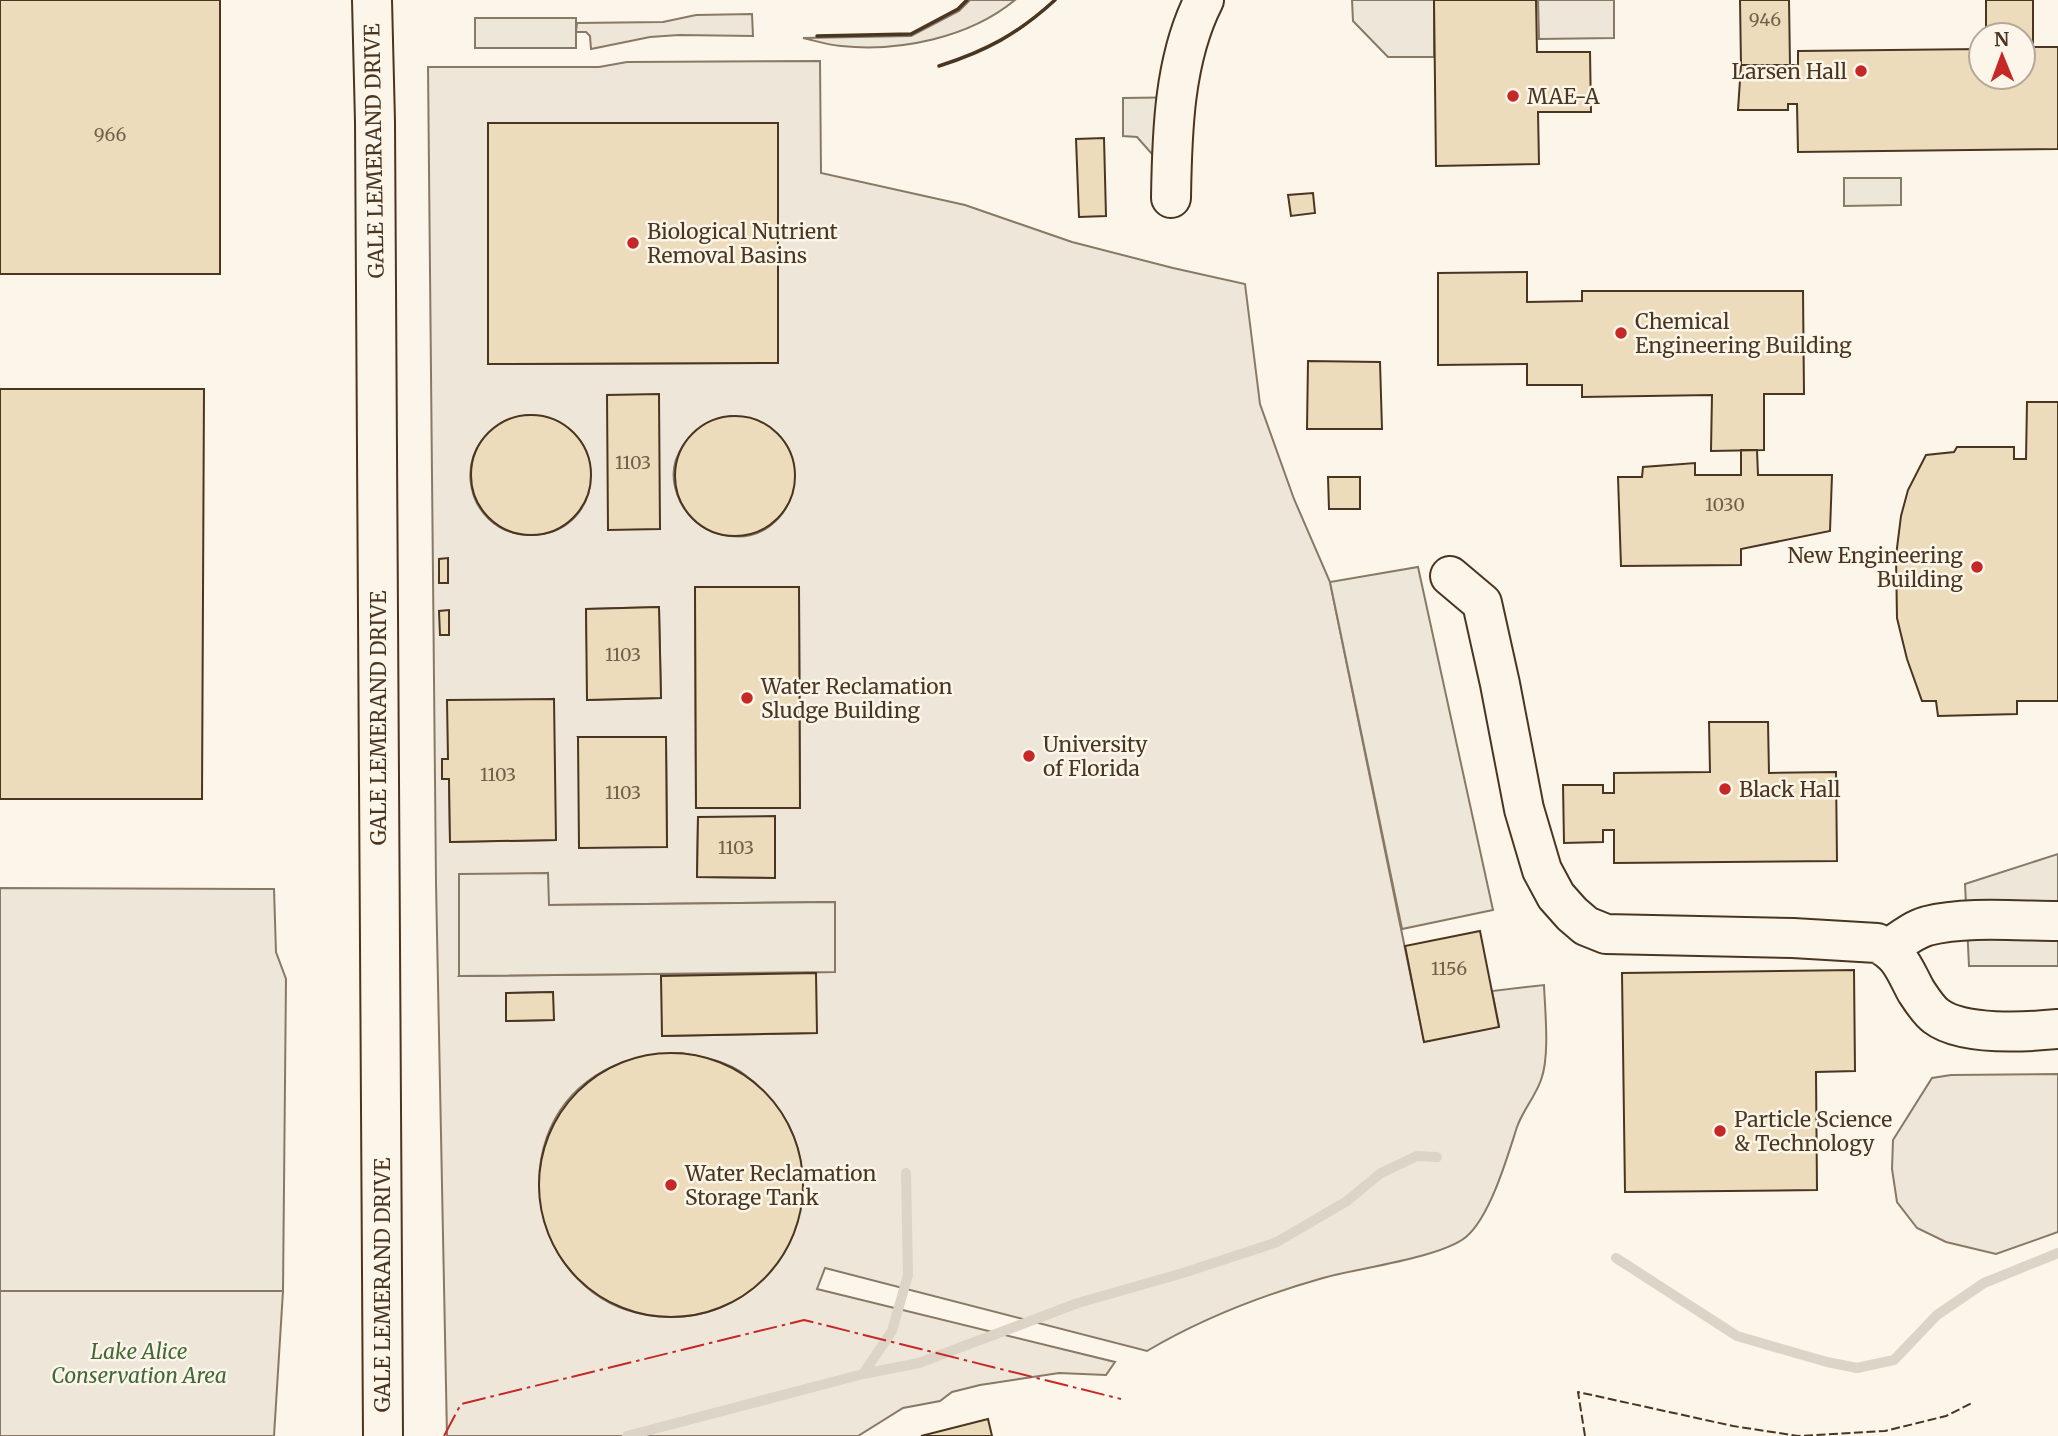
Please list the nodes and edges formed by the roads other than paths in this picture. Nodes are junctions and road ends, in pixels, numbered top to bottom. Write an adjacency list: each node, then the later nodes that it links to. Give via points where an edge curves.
1 (372, 0): 8 (street, GALE LEMERAND DRIVE)
2 (1204, 0): 3 (street, via 1183,65 1172,137)
3 (1171, 198)
4 (1450, 576): 6 (street, via 1482,603 1529,832 1542,870 1561,903 1579,921 1606,934 1871,942)
5 (2058, 921): 6 (street, via 1938,924 1917,930)
6 (1889, 948): 7 (street, via 1928,1009 1945,1021 1993,1030)
7 (2058, 1029)
8 (383, 1436)

